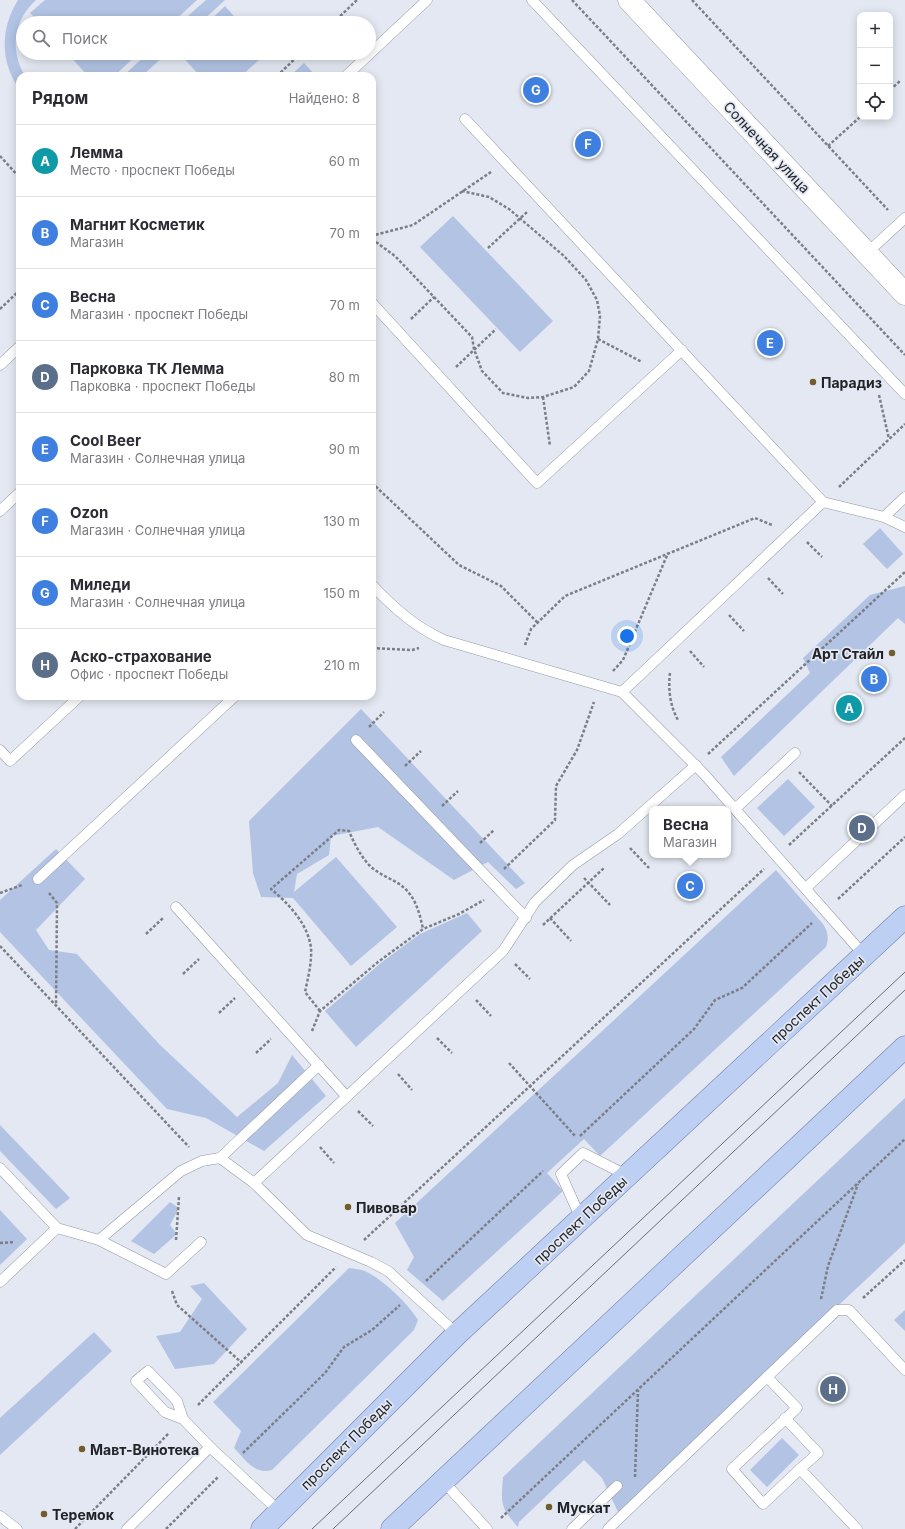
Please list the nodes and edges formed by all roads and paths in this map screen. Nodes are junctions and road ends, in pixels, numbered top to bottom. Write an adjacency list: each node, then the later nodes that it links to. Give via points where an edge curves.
1 (357, 0): 7 (path)
2 (532, 0): 41 (lane)
3 (572, 0): 40 (path)
4 (629, 0): 28 (street, Солнечная улица)
5 (692, 0): 17 (path)
6 (419, 2): 8 (lane)
7 (340, 16)
8 (376, 46)
9 (294, 60): 11 (path)
10 (362, 60): 12 (lane)
11 (281, 72)
12 (350, 72)
13 (900, 81): 14 (path)
14 (893, 87)
15 (465, 119): 19 (lane)
16 (857, 120): 17 (path)
17 (828, 146): 24 (path)
18 (0, 156): 20 (path)
19 (504, 162): 21 (path); 22 (lane)
20 (16, 174)
21 (462, 191): 23 (path, via 489,197); 25 (path, via 412,224)
22 (540, 199): 23 (path); 39 (lane)
23 (520, 218): 27 (path); 36 (path, via 564,256 586,280 597,300)
24 (903, 220): 28 (lane)
25 (376, 235)
26 (376, 242): 31 (path, via 395,256)
27 (488, 248)
28 (868, 253): 30 (street, Солнечная улица)
29 (16, 294): 33 (path)
30 (905, 294)
31 (434, 297): 35 (path); 37 (path, via 472,337)
32 (376, 307): 35 (lane)
33 (0, 308)
34 (496, 329): 37 (path)
35 (398, 331): 44 (lane)
36 (598, 339): 43 (path); 46 (path, via 589,371 574,388)
37 (474, 349): 44 (path); 46 (path, via 482,371 503,393 528,398)
38 (16, 350): 42 (lane)
39 (682, 350): 43 (lane); 53 (lane)
40 (905, 355)
41 (871, 358): 45 (lane); 48 (path)
42 (0, 365)
43 (659, 371): 49 (lane)
44 (442, 379): 49 (lane, via 537,483)
45 (905, 394)
46 (543, 397): 49 (path)
47 (905, 424): 48 (path)
48 (889, 440): 53 (path)
49 (552, 468)
50 (376, 487): 62 (path, via 459,565 501,586)
51 (16, 496): 54 (lane)
52 (905, 497): 55 (lane)
53 (823, 502): 55 (lane); 57 (lane)
54 (0, 510)
55 (884, 517): 56 (lane)
56 (905, 527)
57 (791, 532): 58 (path, via 755,518); 59 (path, via 801,536); 67 (lane)
58 (668, 553): 62 (path, via 566,596); 66 (path, via 623,660)
59 (822, 557)
60 (905, 572): 74 (path)
61 (376, 589): 63 (lane, via 424,631)
62 (538, 623): 65 (path, via 531,629)
63 (444, 640): 64 (path, via 412,650); 65 (lane)
64 (376, 648)
65 (518, 662): 66 (lane)
66 (599, 686): 67 (lane); 86 (path, via 578,750 556,786 555,820)
67 (622, 692): 74 (lane)
68 (76, 700): 72 (lane, via 10,761)
69 (231, 700): 85 (lane)
70 (905, 738): 77 (path)
71 (356, 740): 86 (lane)
72 (0, 750)
73 (792, 757): 77 (path); 79 (lane)
74 (696, 765): 76 (lane); 79 (lane)
75 (905, 795): 87 (lane)
76 (650, 806)
77 (832, 806): 82 (path)
78 (649, 807): 80 (lane)
79 (736, 808): 82 (lane)
80 (618, 834): 83 (lane); 84 (path)
81 (905, 837): 93 (path)
82 (778, 856): 87 (lane); 107 (path)
83 (573, 865): 90 (lane); 91 (path)
84 (649, 868)
85 (38, 879): 89 (path); 101 (path, via 57,903)
86 (491, 882): 88 (lane)
87 (806, 888): 93 (lane)
88 (500, 891): 95 (lane); 96 (path, via 460,914)
89 (0, 893)
90 (535, 902): 95 (lane); 98 (path)
91 (610, 905)
92 (176, 907): 97 (path); 104 (lane)
93 (825, 910): 100 (lane); 111 (path, via 742,988 715,1000 694,1029)
94 (905, 917): 100 (main road, проспект Победы)
95 (526, 918): 108 (lane, via 503,951)
96 (423, 929): 102 (path, via 378,962); 102 (path, via 418,906 409,892 370,866 348,831 339,830 271,889 293,910 307,934 311,949 305,992)
97 (146, 934)
98 (571, 941)
99 (0, 946): 101 (path)
100 (864, 955): 120 (main road, проспект Победы)
101 (56, 1005): 115 (path)
102 (320, 1011): 104 (path)
103 (905, 1047): 145 (main road)
104 (304, 1050): 106 (lane)
105 (509, 1064): 107 (path)
106 (319, 1066): 108 (lane); 114 (lane)
107 (529, 1085): 111 (path); 127 (path)
108 (347, 1097): 109 (path); 110 (lane)
109 (373, 1126)
110 (307, 1134): 116 (path); 121 (lane)
111 (578, 1138): 113 (path)
112 (905, 1139): 122 (path)
113 (572, 1144)
114 (220, 1158): 115 (lane); 121 (lane)
115 (202, 1161): 119 (lane)
116 (334, 1163)
117 (0, 1168): 124 (lane)
118 (543, 1170): 132 (path)
119 (181, 1171): 125 (lane); 129 (path)
120 (628, 1176): 123 (main road, проспект Победы); 123 (lane, via 584,1153 561,1174)
121 (254, 1183): 127 (lane, via 307,1235)
122 (858, 1183): 134 (path, via 828,1266); 139 (path)
123 (581, 1219): 135 (main road, проспект Победы)
124 (57, 1228): 125 (lane); 131 (lane)
125 (99, 1240): 130 (lane)
126 (201, 1242): 129 (lane)
127 (349, 1254): 132 (lane, via 388,1272); 136 (path)
128 (905, 1260): 133 (path)
129 (174, 1267): 130 (lane)
130 (166, 1274): 136 (path, via 178,1305)
131 (0, 1282)
132 (413, 1293): 135 (lane); 143 (path, via 372,1330 344,1348 325,1373)
133 (849, 1310): 134 (lane, via 837,1310); 137 (lane)
134 (814, 1333): 138 (lane)
135 (457, 1334): 148 (main road, проспект Победы)
136 (242, 1362): 141 (path)
137 (905, 1370)
138 (767, 1377): 140 (lane, via 796,1408); 147 (lane)
139 (638, 1390): 147 (path); 150 (path)
140 (785, 1418): 144 (lane, via 818,1452); 144 (lane, via 732,1469 763,1504)
141 (183, 1419): 141 (lane, via 165,1412 136,1381 148,1370 177,1401); 142 (lane); 152 (path)
142 (210, 1446): 143 (lane); 153 (lane)
143 (230, 1465): 148 (lane); 154 (path)
144 (800, 1469): 160 (lane)
145 (443, 1482): 156 (main road); 157 (lane)
146 (617, 1486): 158 (lane)
147 (634, 1504): 159 (lane)
148 (280, 1511): 155 (main road, проспект Победы)
149 (0, 1516): 151 (lane)
150 (500, 1518)
151 (17, 1529)
152 (75, 1529)
153 (128, 1529)
154 (166, 1529)
155 (262, 1529)
156 (392, 1529)
157 (487, 1529)
158 (572, 1529)
159 (608, 1529)
160 (857, 1529)

